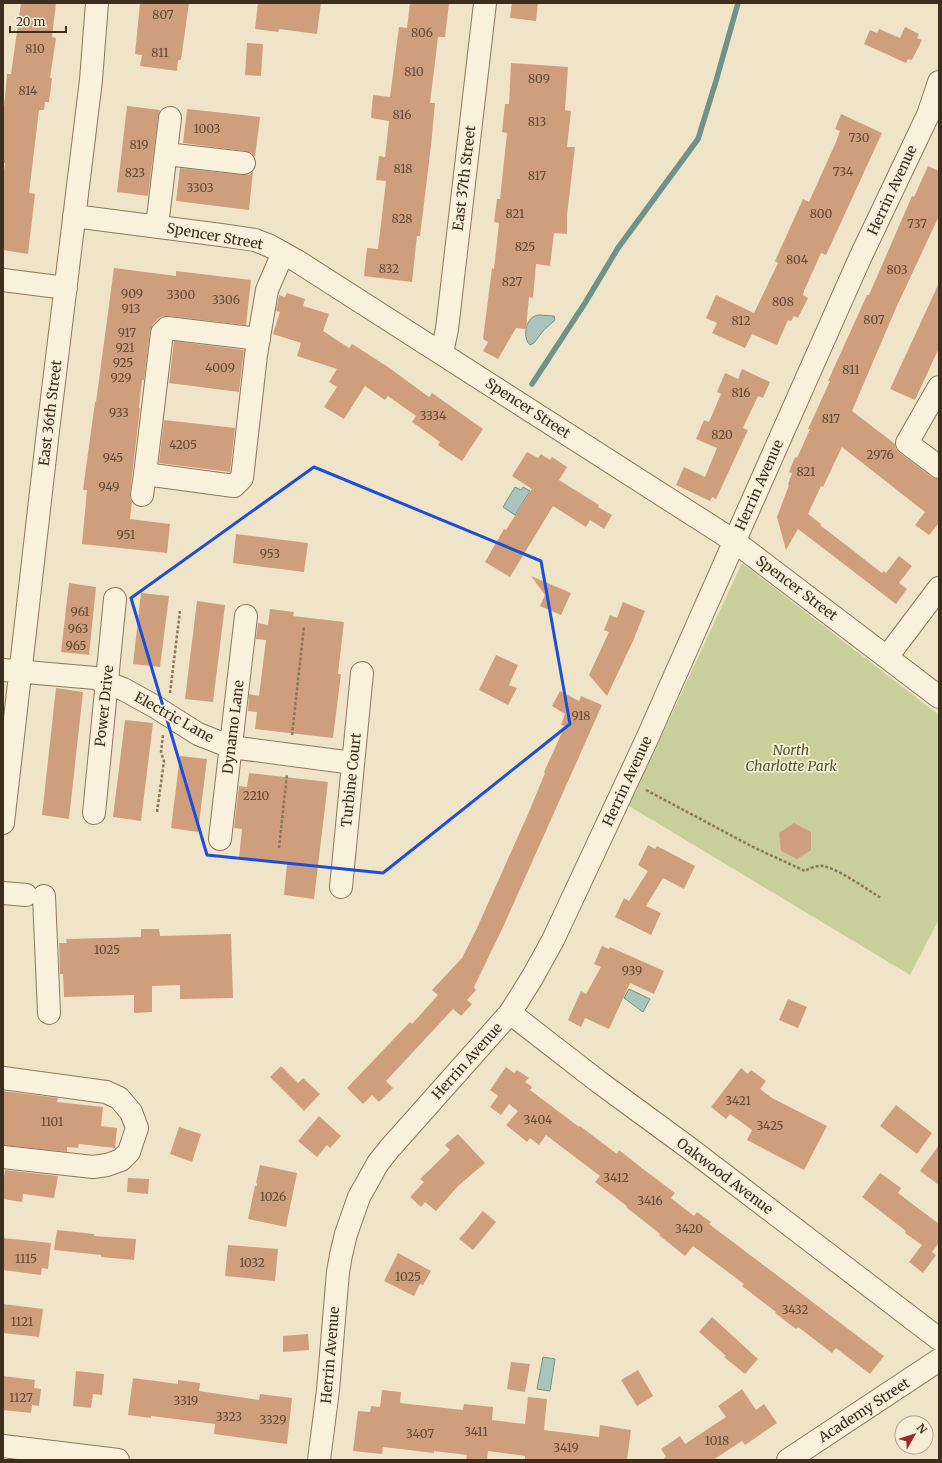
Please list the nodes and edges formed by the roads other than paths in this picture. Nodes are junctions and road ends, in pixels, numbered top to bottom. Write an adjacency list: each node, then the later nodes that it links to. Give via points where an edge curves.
1 (98, 3): 7 (street, East 36th Street)
2 (485, 3): 13 (street, East 37th Street)
3 (939, 82): 18 (street, Herrin Avenue, via 928,115 857,265)
4 (170, 118): 5 (street)
5 (166, 154): 6 (street); 8 (street)
6 (244, 164)
7 (74, 216): 8 (street, Spencer Street); 11 (street, East 36th Street)
8 (157, 226): 9 (street, Spencer Street, via 255,240)
9 (283, 253): 12 (street, via 267,290); 13 (street, Spencer Street)
10 (3, 280): 11 (street)
11 (66, 288): 23 (street, East 36th Street, via 47,438)
12 (259, 339): 16 (street, via 242,478 234,486); 16 (street, via 167,328 162,333)
13 (442, 353): 18 (street, Spencer Street)
14 (939, 386): 15 (street, via 907,443)
15 (939, 467)
16 (145, 474): 17 (street)
17 (142, 495)
18 (734, 541): 22 (street, Spencer Street); 35 (street, Herrin Avenue, via 628,780 553,940)
19 (939, 588): 22 (street)
20 (115, 599): 25 (street, Power Drive)
21 (246, 616): 27 (street, Dynamo Lane)
22 (887, 657): 26 (street, Spencer Street)
23 (12, 671): 25 (street, Electric Lane, via 95,678); 30 (street, East 36th Street)
24 (362, 673): 28 (street, Turbine Court)
25 (107, 682): 27 (street, Electric Lane, via 123,688 198,734); 29 (street, Power Drive)
26 (939, 697)
27 (231, 747): 28 (street, Electric Lane); 31 (street, Dynamo Lane)
28 (353, 763): 32 (street, Turbine Court)
29 (94, 813)
30 (3, 823)
31 (220, 839)
32 (341, 887)
33 (3, 893): 34 (street, via 35,896)
34 (49, 1013)
35 (510, 1013): 38 (street, Oakwood Avenue); 42 (street, Herrin Avenue, via 390,1148 378,1163 359,1197 346,1234 338,1272)
36 (3, 1078): 37 (street, via 106,1092 119,1098 131,1112 136,1128 129,1152 121,1160 107,1165 93,1167)
37 (3, 1156)
38 (939, 1339)
39 (939, 1360): 43 (street, Academy Street)
40 (3, 1446): 41 (street)
41 (118, 1460)
42 (319, 1460)
43 (788, 1460)

